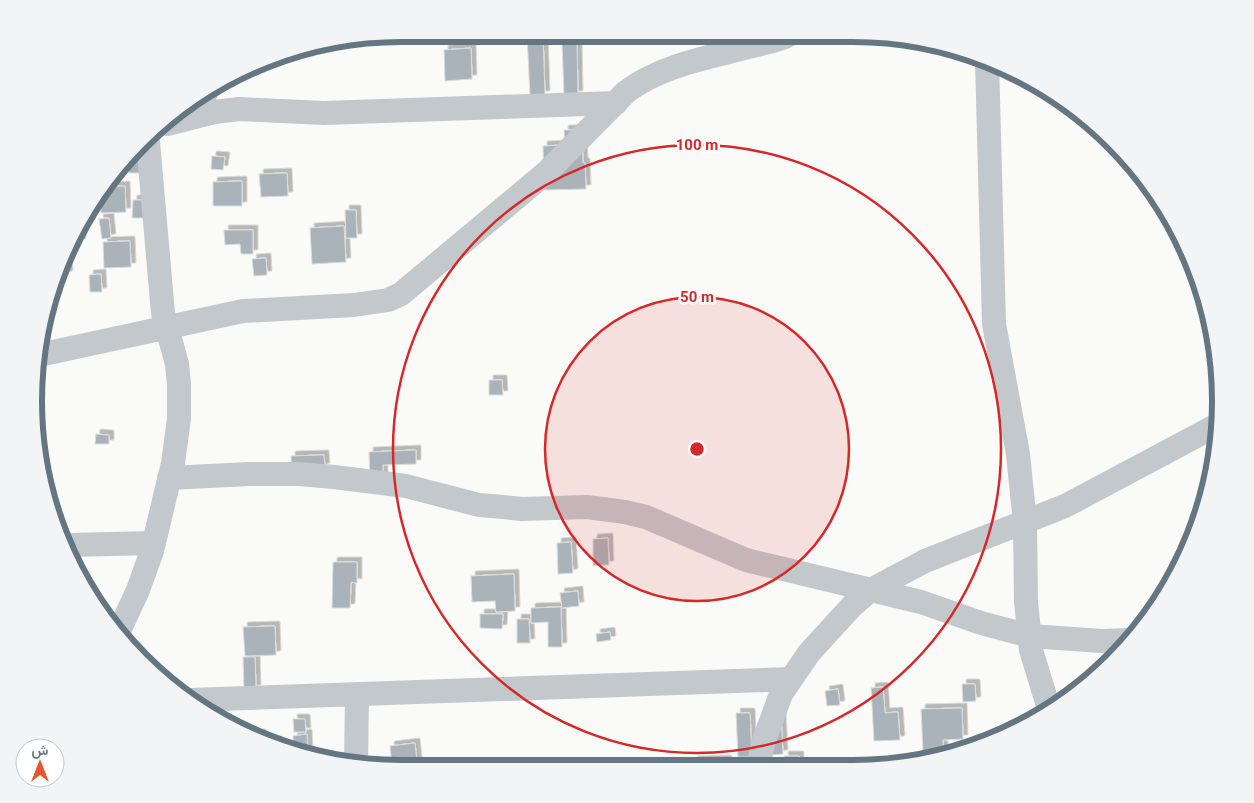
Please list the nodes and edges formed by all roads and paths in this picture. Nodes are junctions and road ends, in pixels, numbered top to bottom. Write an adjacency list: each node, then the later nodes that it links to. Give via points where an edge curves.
1 (765, 42): 3 (street, via 654,74)
2 (987, 69): 12 (street, via 994,324 1018,454)
3 (616, 103): 5 (street, via 324,113 238,109); 8 (street, via 547,172 401,294 388,300 354,305 243,312)
4 (199, 105): 5 (street)
5 (193, 116): 6 (street)
6 (179, 120)
7 (148, 148): 8 (street)
8 (166, 327): 9 (street); 11 (street, via 173,345 179,384 177,435)
9 (46, 353)
10 (1211, 429): 12 (street, via 1065,506)
11 (170, 478): 13 (street); 15 (street, via 250,474 325,476 406,486 492,506 606,509 646,517 746,560)
12 (1025, 523): 15 (street, via 926,561); 17 (street)
13 (154, 542): 14 (street); 16 (street, via 141,584)
14 (73, 545)
15 (869, 591): 17 (street, via 921,602); 19 (street, via 810,653)
16 (122, 625)
17 (1030, 636): 18 (street); 22 (street, via 1031,650)
18 (1120, 640)
19 (791, 679): 20 (street); 24 (street, via 781,694)
20 (357, 694): 21 (street); 23 (street)
21 (201, 700)
22 (1047, 703)
23 (356, 757)
24 (760, 760)

